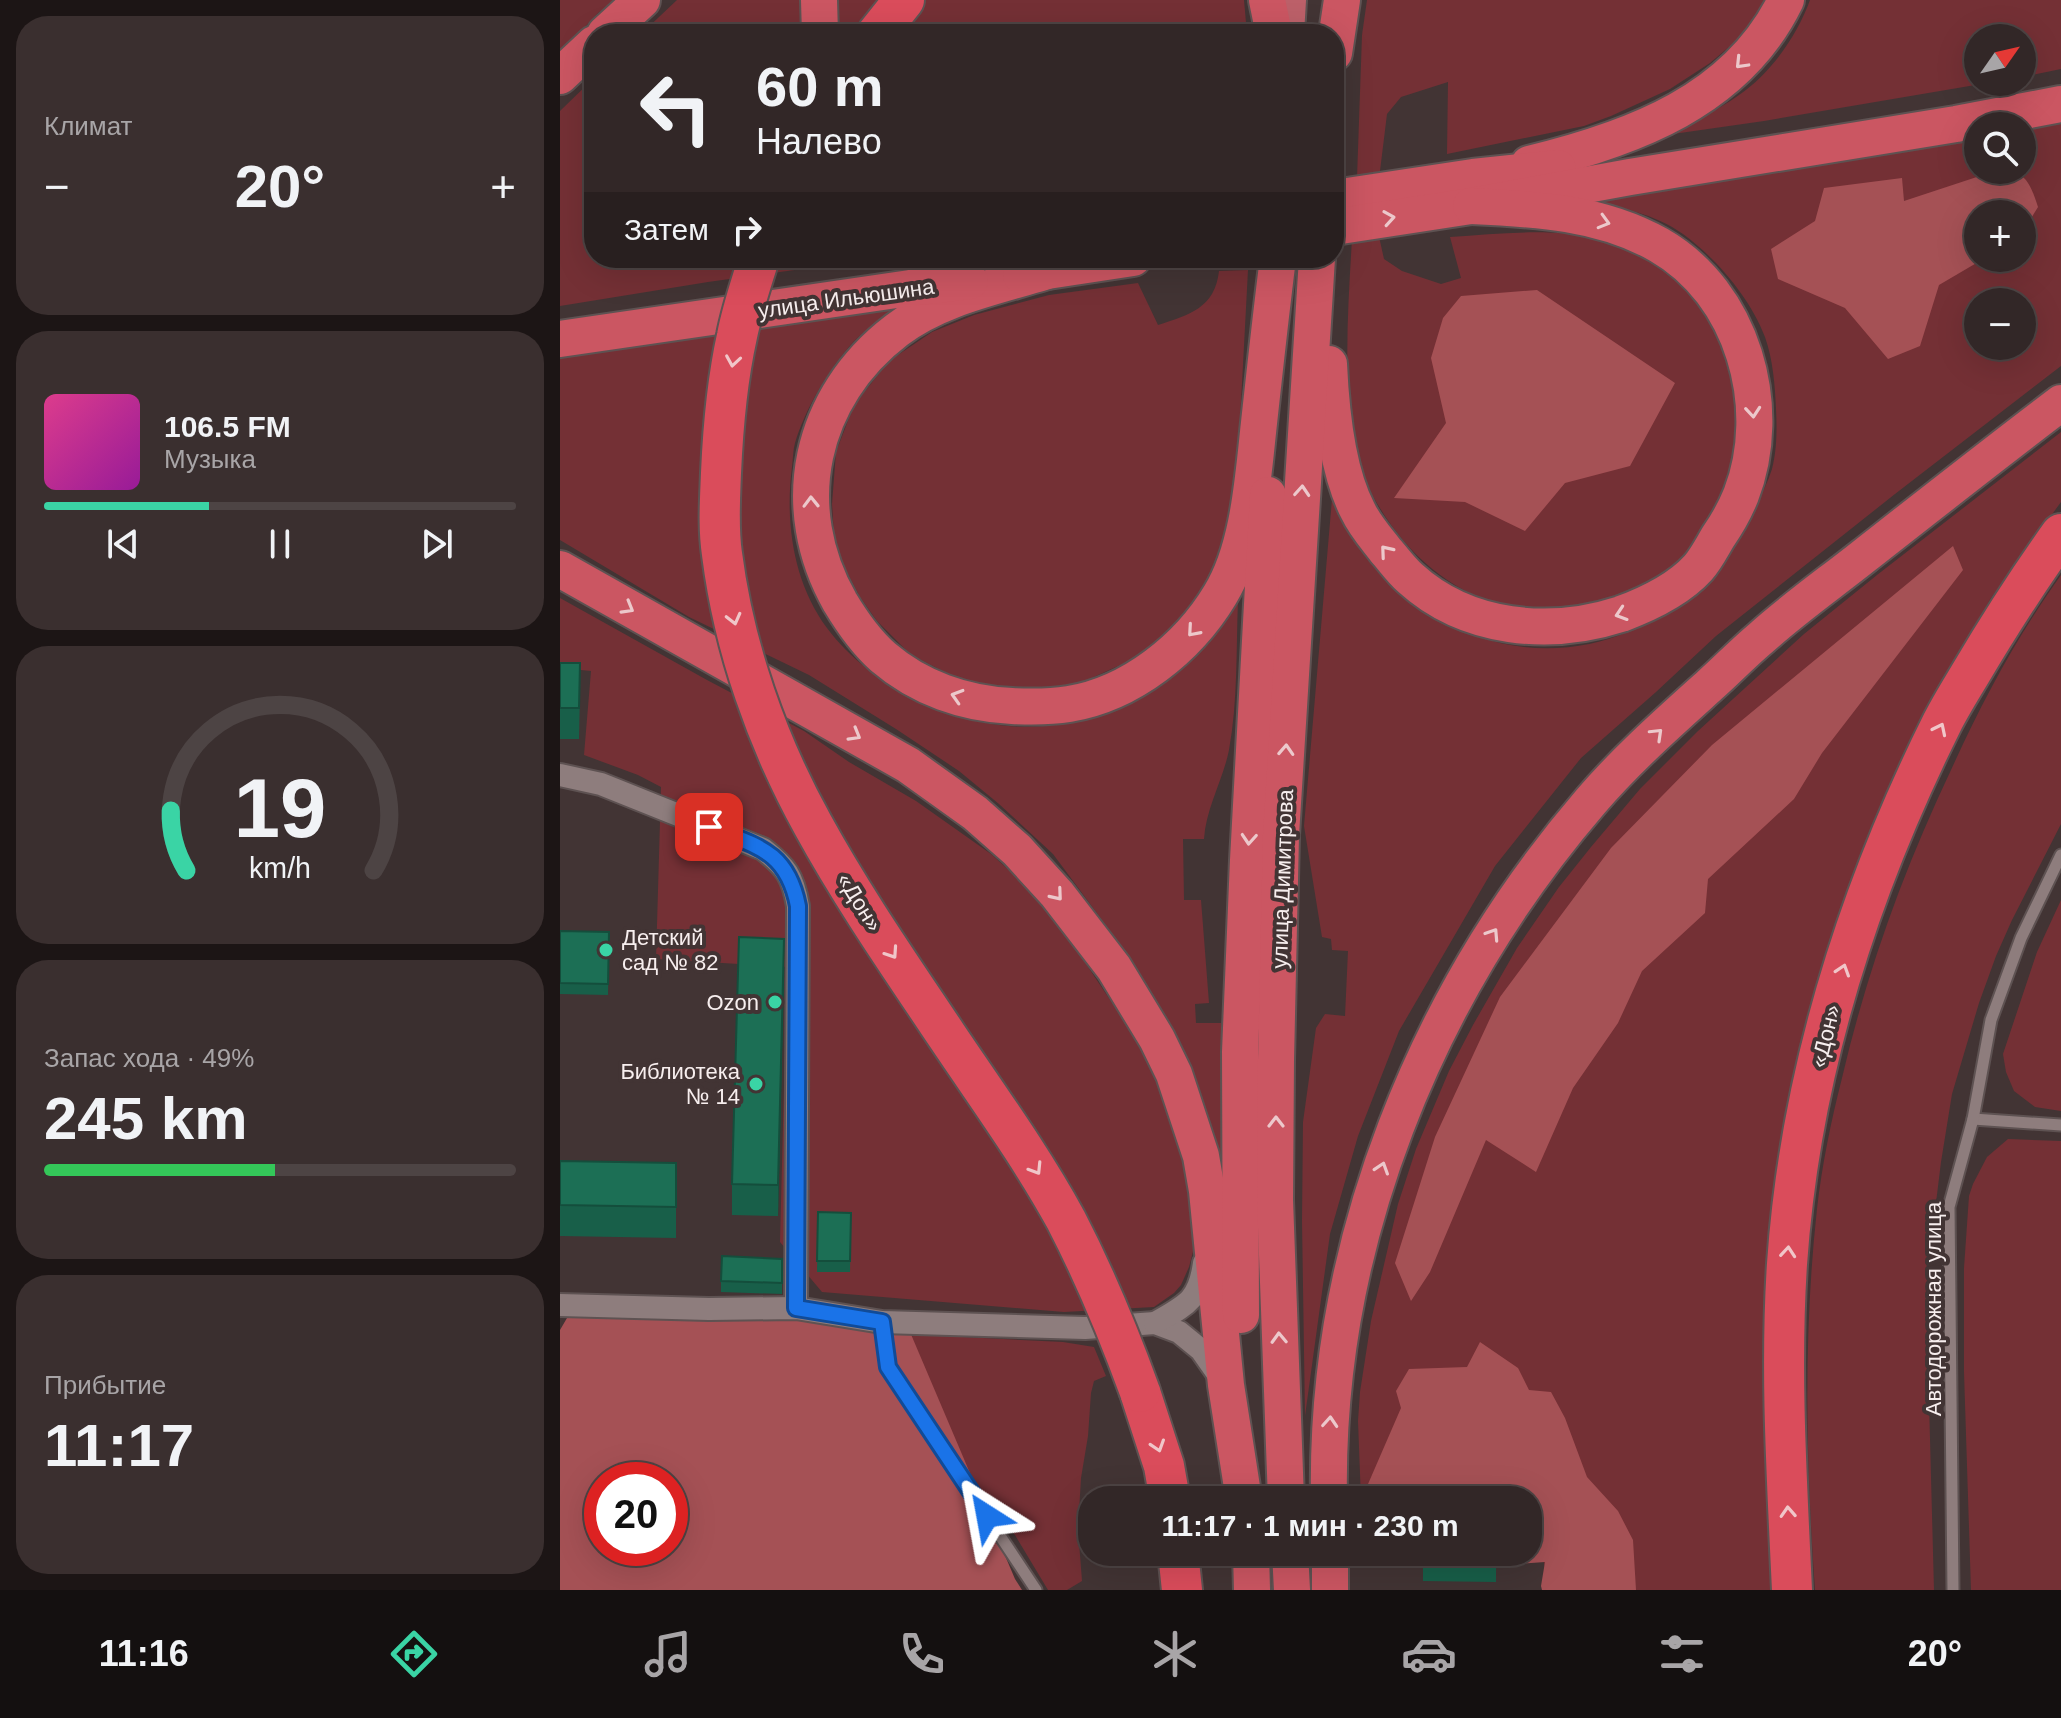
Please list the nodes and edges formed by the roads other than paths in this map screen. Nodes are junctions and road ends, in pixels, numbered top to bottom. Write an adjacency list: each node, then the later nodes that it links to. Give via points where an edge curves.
1 (642, 0): 9 (highway)
2 (819, 0): 10 (highway)
3 (904, 0): 11 (highway)
4 (1267, 0): 12 (highway)
5 (1289, 0): 13 (main road)
6 (1331, 0): 14 (main road)
7 (1342, 0): 15 (highway)
8 (1786, 0): 20 (highway, one-way to 20, via 1741,65 1693,102 1594,147)
9 (616, 24)
10 (820, 24)
11 (885, 24)
12 (1272, 24)
13 (1288, 24)
14 (1330, 24)
15 (1338, 24)
16 (584, 53): 17 (highway)
17 (560, 76)
18 (2061, 87): 20 (highway, via 1575,166)
19 (2061, 104): 20 (highway, via 1646,174)
20 (1458, 193): 21 (highway); 22 (highway, one-way to 20); 29 (highway, one-way to 29, via 1583,216 1650,241 1694,272 1737,334 1755,428 1741,496 1698,568 1641,607 1562,627 1503,624 1454,607 1410,578 1357,510 1342,467)
21 (1344, 198)
22 (1344, 224)
23 (756, 268): 46 (highway, «Дон», one-way to 46, bridge, via 734,349 719,508 731,607 756,696 812,825 1066,1220 1112,1318)
24 (928, 268): 31 (highway, улица Ильюшина)
25 (1069, 268): 30 (highway, улица Ильюшина)
26 (1278, 268): 30 (highway, one-way to 30, via 1250,503 1221,594 1174,651 1125,685 1072,704 994,705 926,685 864,637 825,572 810,512 811,486 821,431 833,403 875,348 934,308)
27 (1278, 268): 48 (highway, улица Димитрова, one-way to 48, via 1240,1052)
28 (1318, 268): 49 (highway, улица Димитрова, one-way to 28, via 1275,1200 1281,835)
29 (1320, 268)
30 (1044, 272): 32 (highway, улица Ильюшина)
31 (560, 323)
32 (560, 339)
33 (2061, 403): 50 (highway, one-way to 33, via 1341,1331 1358,1244 1380,1173 1406,1098 1440,1027 1525,886 1592,800 1763,636)
34 (2061, 534): 60 (highway, «Дон», one-way to 34, via 1787,1263 1806,1118 1829,1014 1883,855 1943,720)
35 (560, 569): 40 (highway, one-way to 40, via 908,765 1017,850 1114,968 1157,1039 1188,1114)
36 (560, 775): 42 (street, via 601,784 763,849 781,863 794,885)
37 (2061, 855): 38 (lane, Автодорожная улица, via 2021,938 1991,1020)
38 (1973, 1119): 39 (lane); 61 (lane, Автодорожная улица, via 1949,1207)
39 (2061, 1125)
40 (1207, 1191): 44 (street, via 1200,1288 1185,1306); 45 (highway)
41 (560, 1305): 42 (street)
42 (796, 1308): 43 (street)
43 (882, 1322): 44 (street, via 1085,1328); 55 (lane, via 888,1367)
44 (1155, 1323): 45 (street, via 1179,1332 1201,1350)
45 (1226, 1385): 47 (highway)
46 (1168, 1486)
47 (1244, 1486)
48 (1247, 1486)
49 (1285, 1486)
50 (1329, 1486)
51 (1179, 1566): 56 (highway)
52 (1251, 1566): 57 (highway)
53 (1291, 1566): 58 (highway)
54 (1330, 1566): 59 (highway)
55 (1036, 1590)
56 (1182, 1590)
57 (1252, 1590)
58 (1292, 1590)
59 (1330, 1590)
60 (1792, 1590)
61 (1953, 1590)

